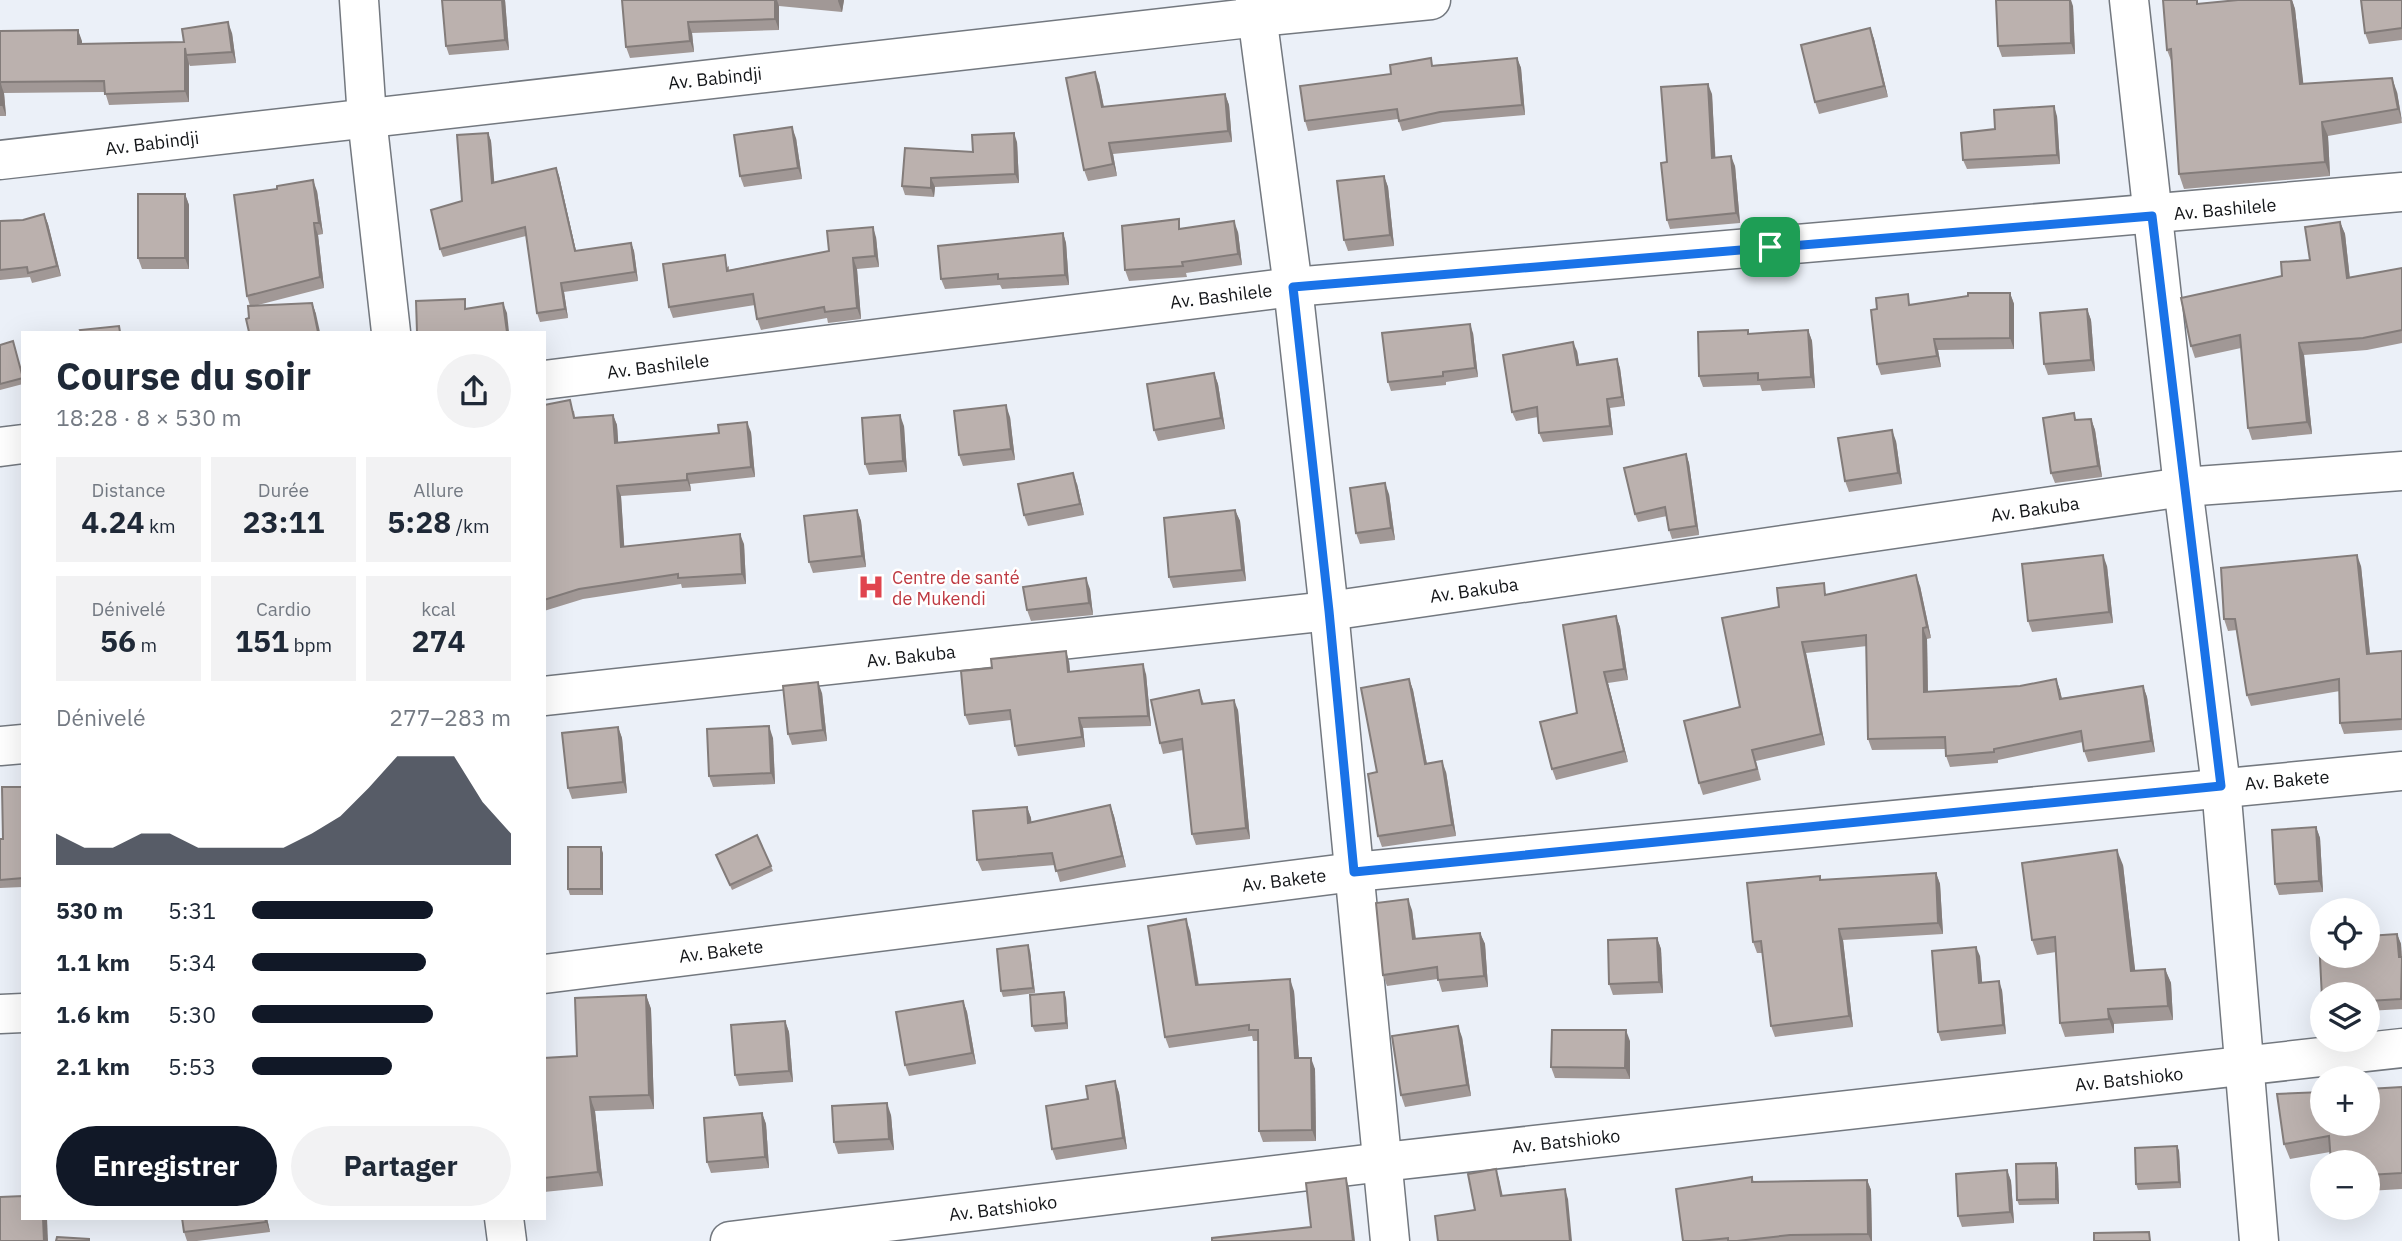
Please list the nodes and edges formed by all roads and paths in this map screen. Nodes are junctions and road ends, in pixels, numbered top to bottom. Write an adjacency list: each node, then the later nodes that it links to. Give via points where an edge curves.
1 (359, 0): 5 (street)
2 (1431, 0): 4 (street, Av. Babindji)
3 (2129, 0): 8 (street)
4 (1256, 8): 5 (street, Av. Babindji); 9 (street)
5 (367, 118): 6 (street, Av. Babindji); 10 (street)
6 (0, 160)
7 (2402, 192): 8 (street, Av. Bashilele)
8 (2152, 216): 9 (street, Av. Bashilele); 15 (street)
9 (1293, 287): 11 (street, Av. Bashilele); 16 (street)
10 (391, 331)
11 (546, 380)
12 (21, 444): 13 (street)
13 (0, 447)
14 (2402, 471): 15 (street, Av. Bakuba)
15 (2183, 488): 16 (street, Av. Bakuba); 21 (street)
16 (1329, 611): 17 (street, Av. Bakuba); 22 (street)
17 (546, 696)
18 (21, 744): 19 (street)
19 (0, 746)
20 (2402, 771): 21 (street, Av. Bakete)
21 (2221, 786): 22 (street, Av. Bakete); 27 (street)
22 (1354, 872): 23 (street, Av. Bakete); 28 (street)
23 (546, 974)
24 (21, 1013): 25 (street)
25 (0, 1014)
26 (2402, 1048): 27 (street, Av. Batshioko)
27 (2243, 1066): 28 (street, Av. Batshioko); 33 (street)
28 (1382, 1162): 31 (street, Av. Batshioko); 32 (street)
29 (504, 1220): 30 (street)
30 (507, 1241)
31 (730, 1241)
32 (1390, 1241)
33 (2259, 1241)

